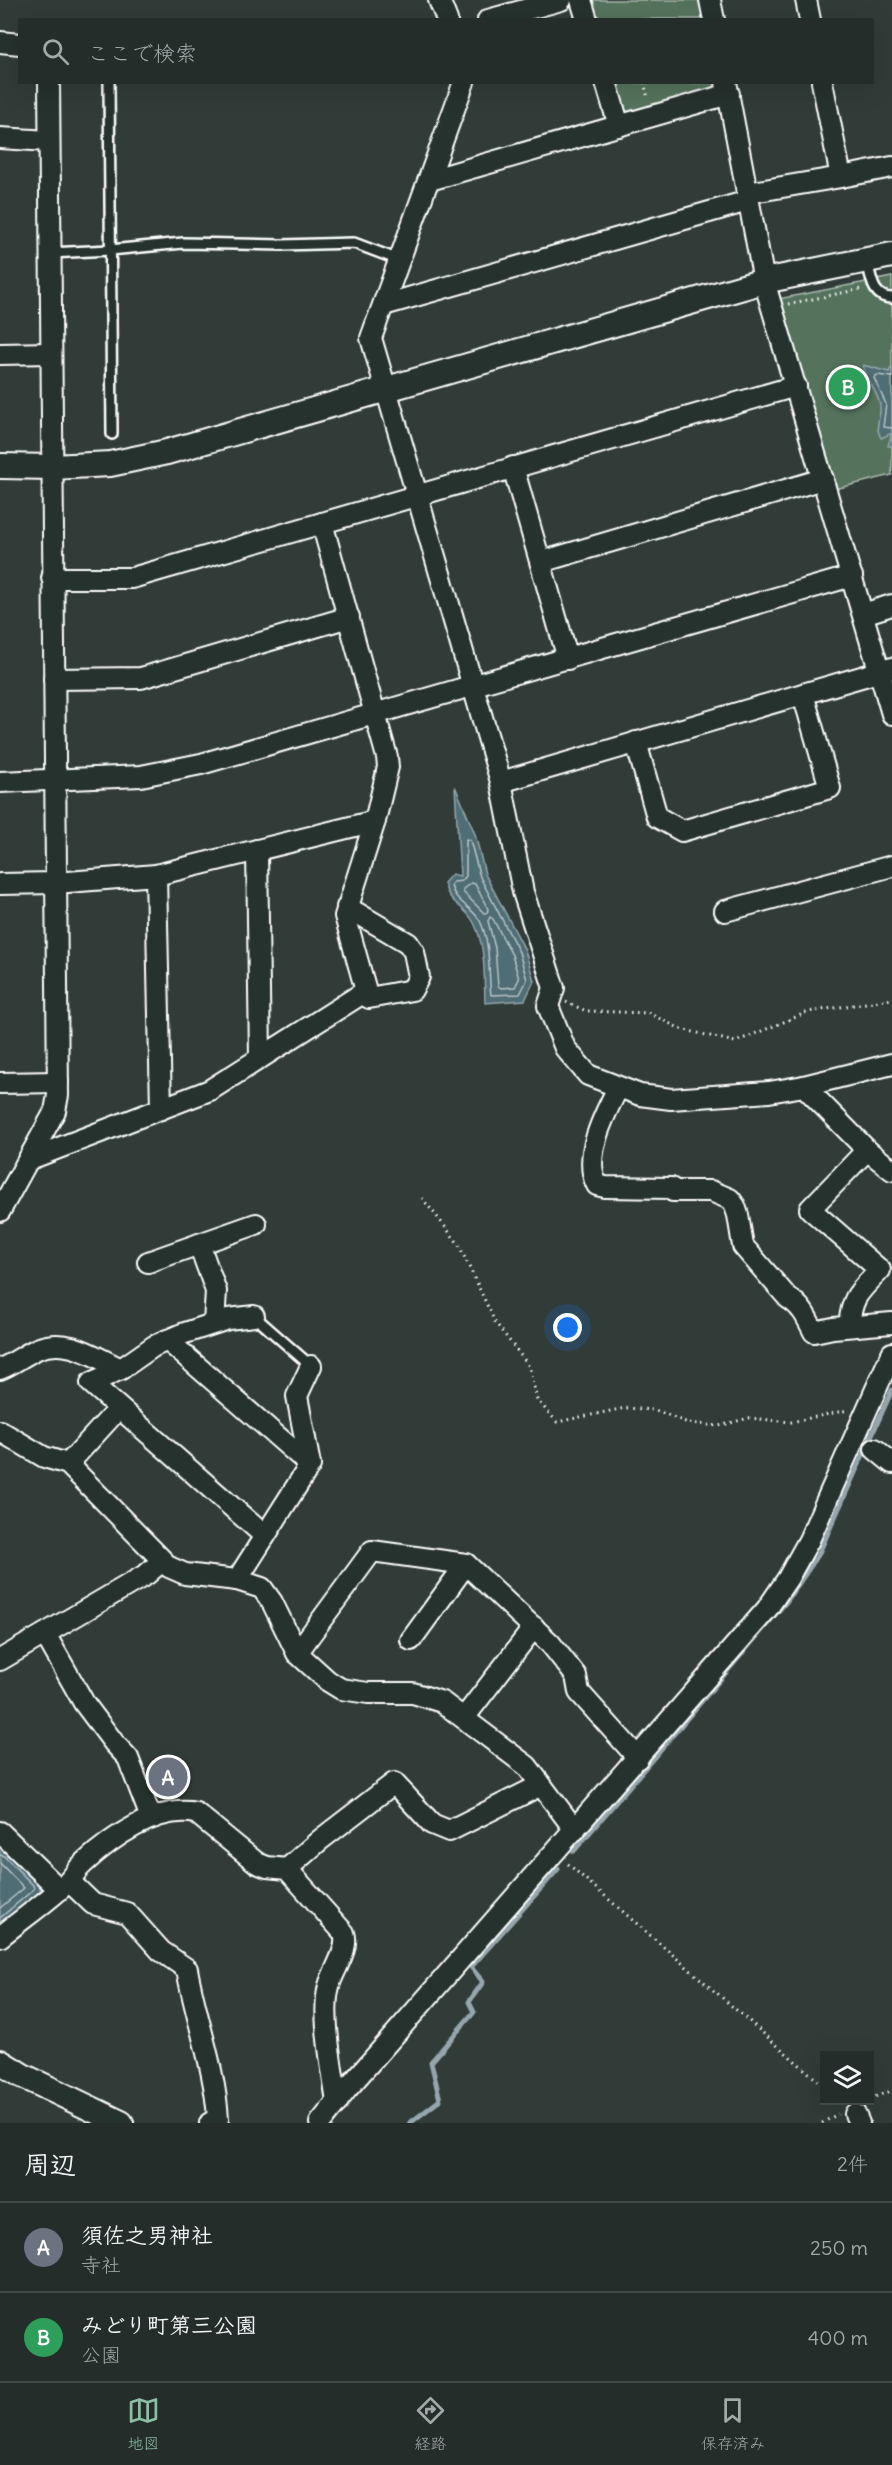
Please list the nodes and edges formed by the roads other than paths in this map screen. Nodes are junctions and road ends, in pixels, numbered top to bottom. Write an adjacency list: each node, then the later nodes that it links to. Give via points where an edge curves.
1 (439, 0): 7 (street)
2 (561, 0): 6 (street)
3 (581, 0): 9 (street)
4 (710, 0): 10 (street)
5 (806, 0): 11 (street)
6 (536, 3): 8 (street)
7 (446, 18)
8 (494, 18)
9 (586, 18)
10 (714, 18)
11 (810, 18)
12 (0, 42): 13 (street)
13 (18, 44)
14 (49, 84): 22 (street)
15 (109, 84): 27 (lane)
16 (463, 84): 25 (street)
17 (607, 84): 20 (street)
18 (822, 84): 24 (street)
19 (728, 88): 20 (street); 26 (street)
20 (619, 126): 25 (street)
21 (0, 138): 22 (street)
22 (49, 141): 28 (street)
23 (892, 167): 24 (street)
24 (841, 177): 26 (street)
25 (430, 180): 30 (street)
26 (748, 197): 32 (street); 34 (street)
27 (110, 250): 28 (lane); 30 (lane, via 183,243 354,243); 39 (lane)
28 (50, 253): 35 (street)
29 (892, 255): 31 (street)
30 (399, 260): 34 (street)
31 (867, 260): 32 (street); 33 (lane, via 874,289 881,297)
32 (764, 281): 37 (street); 38 (street)
33 (892, 298)
34 (384, 305): 38 (street, via 371,338)
35 (50, 353): 36 (street); 41 (street)
36 (0, 354)
37 (796, 386): 42 (street); 43 (street)
38 (386, 390): 41 (street, via 167,452 110,464); 44 (street)
39 (112, 434)
40 (0, 466): 41 (street)
41 (53, 467): 48 (street)
42 (513, 467): 44 (street); 46 (street)
43 (823, 479): 46 (street); 47 (street)
44 (417, 494): 45 (street); 55 (street)
45 (322, 523): 48 (street, via 132,578); 51 (street)
46 (541, 562): 52 (street)
47 (852, 576): 50 (street); 52 (street)
48 (52, 579): 54 (street)
49 (892, 605): 50 (street)
50 (863, 614): 53 (street)
51 (348, 616): 54 (street, via 141,678); 57 (street)
52 (568, 659): 55 (street)
53 (886, 670): 56 (street); 58 (street)
54 (54, 679): 60 (street)
55 (472, 685): 57 (street); 62 (street)
56 (803, 694): 59 (street); 59 (street, via 830,788 693,828 682,831 657,817)
57 (376, 714): 60 (street, via 158,774); 63 (street, via 388,767)
58 (892, 714)
59 (636, 742): 62 (street)
60 (54, 781): 61 (street); 67 (street)
61 (0, 782)
62 (501, 782): 77 (street, via 524,892 554,988 548,1006 565,1048 588,1075)
63 (375, 821): 64 (street); 69 (street)
64 (256, 850): 66 (street); 72 (street)
65 (892, 866): 70 (street)
66 (156, 875): 67 (street); 78 (street)
67 (55, 883): 68 (street); 74 (street)
68 (0, 884)
69 (347, 908): 71 (street, via 345,916); 71 (street, via 408,943 414,952 419,977 412,990 369,998)
70 (725, 911)
71 (366, 990): 72 (street)
72 (260, 1058): 78 (street, via 210,1090)
73 (892, 1064): 76 (street)
74 (58, 1082): 75 (street); 80 (street, via 55,1111)
75 (0, 1083)
76 (804, 1086): 77 (street, via 671,1098); 79 (street)
77 (618, 1088): 88 (street, via 599,1126 594,1146 593,1174 597,1185 720,1193 735,1206 743,1246 805,1313 814,1332)
78 (161, 1109): 80 (street)
79 (882, 1157): 88 (street, via 810,1209 880,1270 855,1295)
80 (30, 1159): 81 (street)
81 (0, 1211)
82 (256, 1224): 83 (street)
83 (199, 1244): 84 (street); 86 (street, via 216,1291)
84 (148, 1262)
85 (254, 1316): 86 (street); 91 (lane)
86 (214, 1323): 89 (street)
87 (892, 1323): 88 (street)
88 (849, 1326)
89 (167, 1340): 93 (street); 99 (street)
90 (892, 1353): 110 (street, via 809,1540 778,1594)
91 (311, 1366): 99 (street, via 297,1396)
92 (0, 1369): 93 (street, via 34,1350 57,1344 72,1346)
93 (121, 1369): 94 (street, via 91,1383)
94 (119, 1408): 98 (street); 100 (street)
95 (0, 1431): 98 (street, via 44,1457)
96 (874, 1449): 97 (street)
97 (892, 1463)
98 (68, 1464): 101 (street)
99 (310, 1465): 100 (street)
100 (265, 1536): 103 (street)
101 (162, 1561): 103 (street, via 185,1574); 105 (street, via 147,1574)
102 (466, 1564): 104 (street); 106 (street); 107 (street, via 372,1551)
103 (237, 1580): 107 (street, via 262,1588)
104 (534, 1627): 109 (street); 110 (street, via 576,1676 579,1692)
105 (45, 1634): 108 (street); 112 (street, via 84,1703 128,1758)
106 (411, 1640)
107 (297, 1653): 109 (street, via 341,1689 413,1693 442,1702)
108 (0, 1660)
109 (464, 1718): 111 (street, via 527,1766)
110 (638, 1758): 113 (street)
111 (542, 1785): 113 (street); 115 (street, via 449,1831 432,1824 394,1783)
112 (151, 1818): 115 (street, via 166,1812 196,1813 257,1863); 116 (street, via 82,1865)
113 (575, 1830): 119 (street)
114 (0, 1832): 116 (street)
115 (287, 1869): 119 (street, via 346,1938 328,1987 328,2029)
116 (64, 1885): 117 (street); 121 (street, via 93,1904 127,1913 161,1951 187,1970 216,2089 218,2119)
117 (0, 1937)
118 (0, 2062): 120 (street)
119 (337, 2103): 122 (street)
120 (121, 2123)
121 (210, 2123)
122 (320, 2123)

